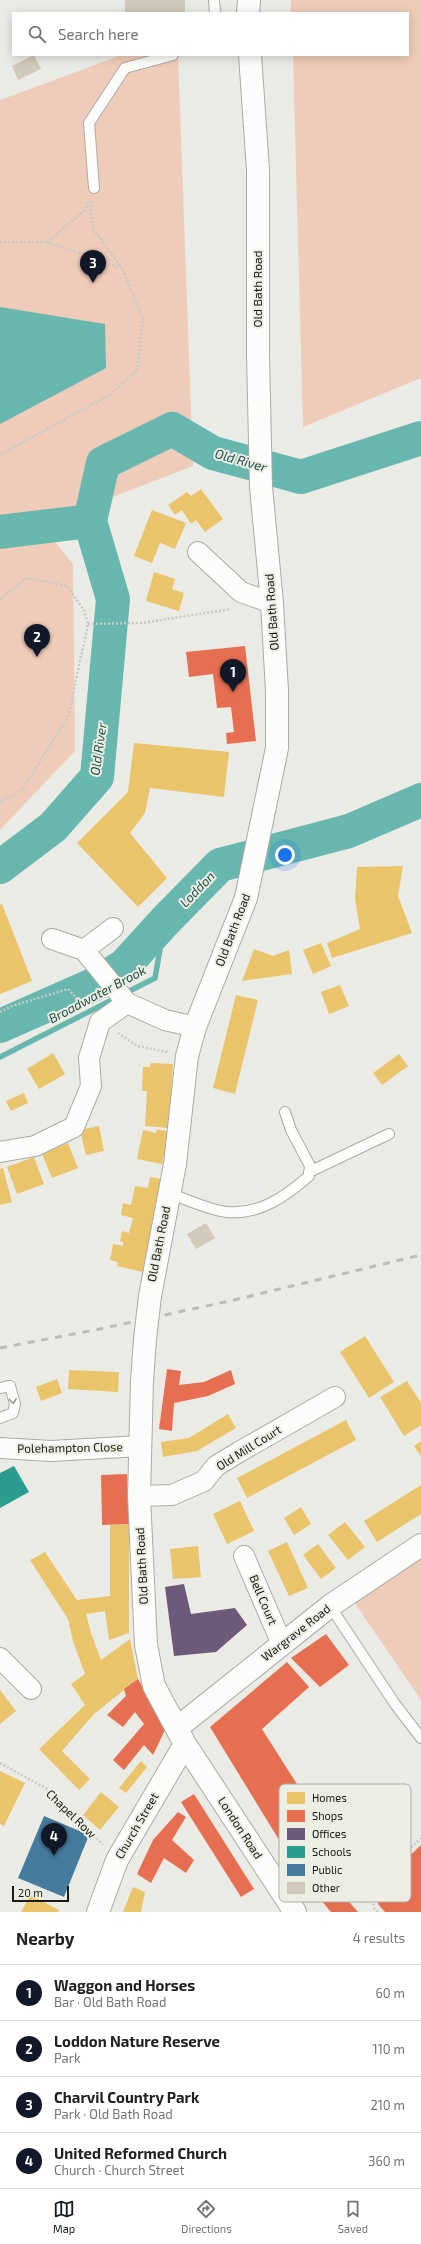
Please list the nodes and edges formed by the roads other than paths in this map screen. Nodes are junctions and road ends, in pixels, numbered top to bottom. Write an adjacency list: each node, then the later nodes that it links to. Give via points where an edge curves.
1 (214, 0): 3 (lane)
2 (248, 0): 4 (main road)
3 (215, 12)
4 (248, 12)
5 (169, 56): 7 (lane, via 125,68 89,123)
6 (250, 56): 9 (main road, Old Bath Road, via 258,170 261,487)
7 (94, 188)
8 (198, 552): 9 (street, via 241,592)
9 (272, 603): 14 (main road, Old Bath Road, via 277,748 246,898)
10 (113, 928): 12 (street)
11 (52, 939): 12 (street)
12 (88, 955): 13 (street)
13 (125, 1001): 14 (street, via 165,1020); 17 (street, via 100,1022 89,1058 91,1086 74,1127 35,1146)
14 (195, 1027): 19 (main road, Old Bath Road, via 187,1056 175,1164)
15 (285, 1112): 18 (lane, via 291,1130 310,1166)
16 (389, 1134): 18 (lane)
17 (0, 1152)
18 (309, 1172): 19 (lane, via 309,1176 292,1190 260,1209 227,1212)
19 (169, 1193): 23 (main road, Old Bath Road, bridge, via 150,1296 145,1339)
20 (0, 1388): 22 (lane, one-way to 22, via 10,1386 15,1404 13,1413)
21 (336, 1397): 25 (street, Old Mill Court, via 216,1466 204,1481 172,1495)
22 (0, 1418)
23 (141, 1446): 24 (street, Polehampton Close, via 51,1450); 25 (main road, Old Bath Road)
24 (0, 1448)
25 (139, 1496): 32 (main road, Old Bath Road, via 146,1645 154,1686)
26 (421, 1545): 28 (main road, Wargrave Road)
27 (244, 1556): 29 (street, Bell Court)
28 (330, 1606): 29 (main road, Wargrave Road); 33 (lane)
29 (282, 1644): 32 (main road, Wargrave Road)
30 (0, 1658): 31 (street)
31 (30, 1689)
32 (180, 1736): 34 (main road, London Road); 36 (main road, Church Street, via 117,1860)
33 (421, 1738)
34 (279, 1888)
35 (288, 1902): 37 (main road, London Road)
36 (98, 1912)
37 (295, 1912)

